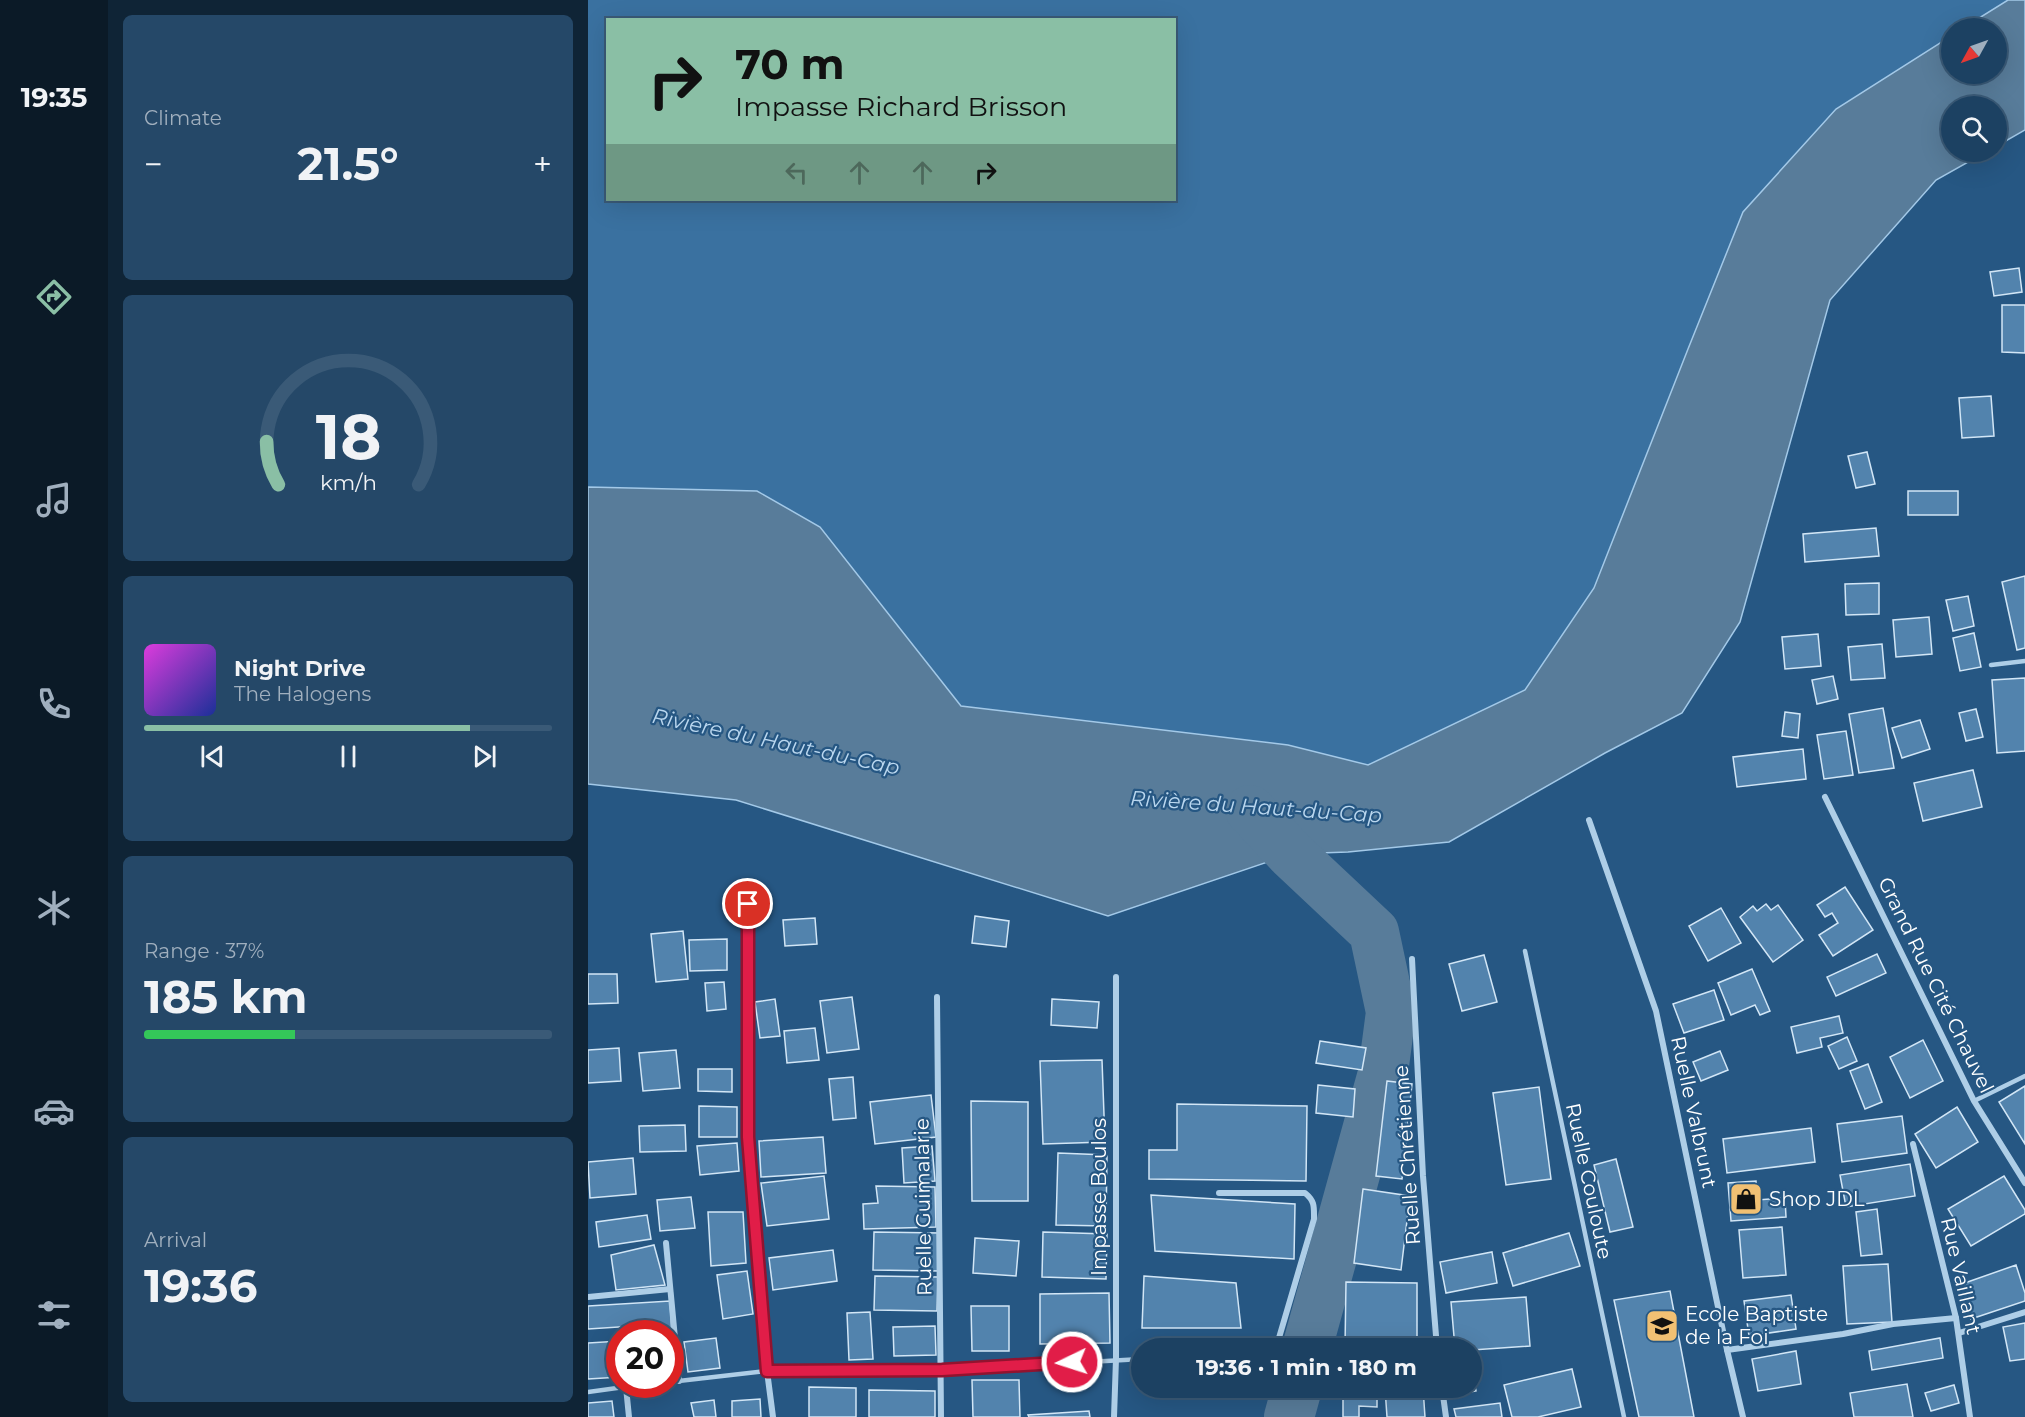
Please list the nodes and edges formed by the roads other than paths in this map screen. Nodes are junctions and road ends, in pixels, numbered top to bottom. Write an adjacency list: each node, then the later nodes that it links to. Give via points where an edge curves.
1 (2025, 661): 2 (lane)
2 (1991, 665)
3 (1825, 797): 11 (street, Grand Rue Cité Chauvel)
4 (1589, 820): 24 (street, Ruelle Valbrunt, via 1656,1011)
5 (748, 904): 28 (street, via 748,1137)
6 (1525, 951): 39 (lane, Ruelle Couloute)
7 (1412, 959): 23 (street, Ruelle Chrétienne)
8 (1116, 977): 25 (street, Impasse Boulos)
9 (937, 997): 27 (street, Ruelle Guimalarie)
10 (2025, 1076): 11 (lane)
11 (1974, 1101): 13 (street, Grand Rue Cité Chauvel)
12 (1913, 1144): 19 (street, Rue Vaillant)
13 (2025, 1183)
14 (1219, 1193): 22 (street, via 1305,1193 1312,1199 1314,1219)
15 (666, 1243): 16 (street)
16 (670, 1288): 17 (street); 20 (street)
17 (588, 1297)
18 (2025, 1312): 21 (street)
19 (1956, 1318): 21 (street, Rue Vaillant); 24 (street)
20 (673, 1320)
21 (1959, 1333): 41 (street, Rue Vaillant)
22 (1279, 1338)
23 (1436, 1338)
24 (1727, 1350): 40 (street, Ruelle Valbrunt)
25 (1116, 1359): 26 (lane); 27 (lane); 37 (street, Impasse Boulos)
26 (1131, 1359)
27 (942, 1370): 28 (lane); 36 (street, Ruelle Guimalarie)
28 (767, 1371): 29 (lane); 35 (street)
29 (684, 1380)
30 (606, 1390): 31 (lane)
31 (588, 1392)
32 (628, 1398): 34 (street)
33 (1443, 1398): 38 (street)
34 (629, 1417)
35 (772, 1417)
36 (941, 1417)
37 (1114, 1417)
38 (1446, 1417)
39 (1624, 1417)
40 (1743, 1417)
41 (1970, 1417)

